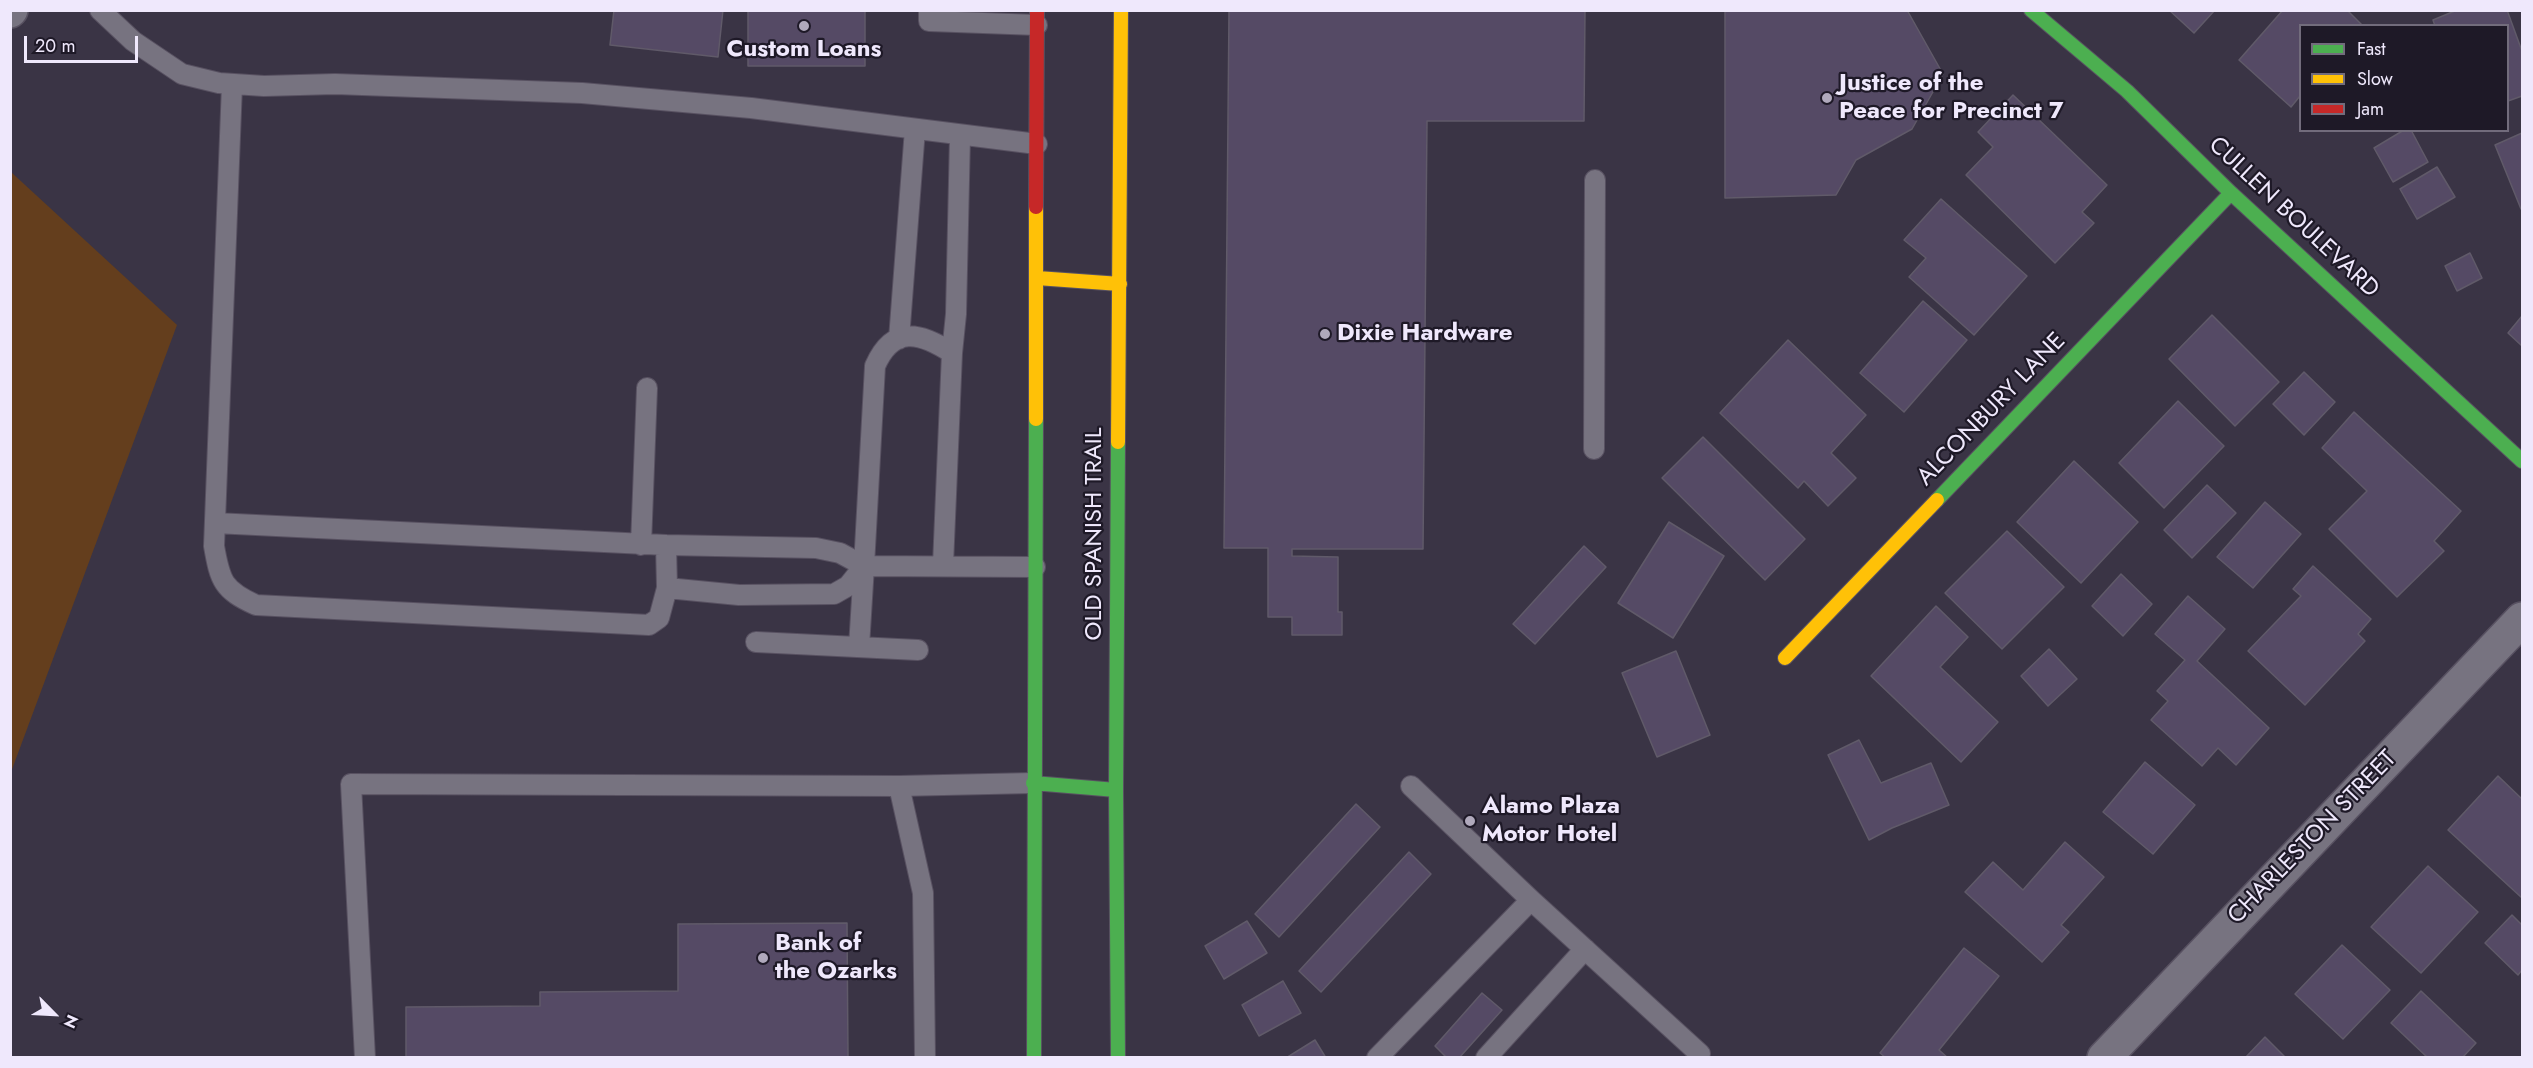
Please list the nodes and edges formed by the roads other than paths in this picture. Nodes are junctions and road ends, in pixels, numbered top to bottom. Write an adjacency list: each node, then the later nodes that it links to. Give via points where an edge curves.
1 (100, 10): 6 (lane, via 133,41 183,74)
2 (929, 10): 5 (lane, via 929,21)
3 (1121, 10): 13 (main road, OLD SPANISH TRAIL)
4 (2031, 10): 11 (main road, CULLEN BOULEVARD, via 2127,91)
5 (1037, 18): 9 (main road)
6 (232, 85): 7 (lane, via 335,84 582,93 751,108); 19 (lane)
7 (915, 129): 8 (lane); 14 (lane)
8 (960, 136): 9 (lane); 15 (lane)
9 (1038, 144): 12 (main road)
10 (1596, 180): 17 (lane)
11 (2231, 193): 18 (main road, CULLEN BOULEVARD); 30 (main road, ALCONBURY LANE)
12 (1037, 278): 13 (main road); 24 (main road)
13 (1120, 284): 34 (main road, OLD SPANISH TRAIL)
14 (899, 339): 15 (lane, via 919,336); 23 (lane, via 888,343 875,366)
15 (952, 353): 22 (lane)
16 (647, 388): 20 (lane)
17 (1594, 449)
18 (2523, 461)
19 (215, 523): 20 (lane); 25 (lane, via 214,546 220,578 235,596 256,605 649,625 659,618)
20 (641, 545): 21 (lane)
21 (666, 545): 23 (lane, via 816,548 840,553); 25 (lane)
22 (943, 565): 23 (lane); 24 (lane)
23 (864, 566): 25 (lane, via 848,586 834,594 739,595); 28 (lane)
24 (1035, 567): 31 (main road)
25 (667, 588)
26 (2523, 619): 44 (street, CHARLESTON STREET)
27 (756, 642): 28 (lane)
28 (859, 647): 29 (lane)
29 (918, 650)
30 (1785, 658)
31 (1033, 783): 32 (lane); 34 (main road); 40 (main road)
32 (899, 786): 38 (lane, via 351,784); 39 (lane, via 923,893)
33 (1411, 786): 35 (lane)
34 (1116, 790): 41 (main road, OLD SPANISH TRAIL)
35 (1531, 900): 36 (lane); 42 (lane)
36 (1585, 950): 37 (lane); 43 (lane)
37 (1700, 1054)
38 (365, 1058)
39 (925, 1058)
40 (1034, 1058)
41 (1118, 1058)
42 (1377, 1058)
43 (1486, 1058)
44 (2104, 1058)

